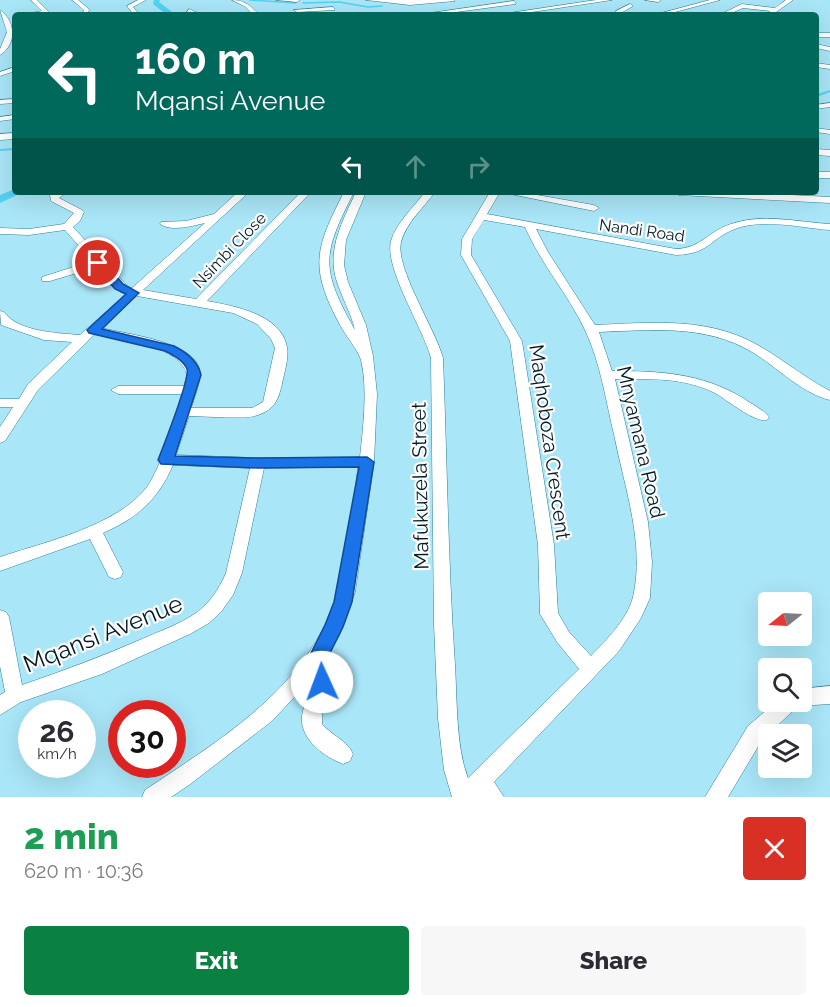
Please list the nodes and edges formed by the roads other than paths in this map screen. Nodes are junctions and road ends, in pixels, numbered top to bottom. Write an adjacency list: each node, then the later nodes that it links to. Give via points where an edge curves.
1 (34, 0): 23 (street)
2 (75, 0): 24 (street)
3 (142, 0): 25 (street, via 130,6)
4 (235, 0): 26 (street)
5 (279, 0): 6 (street)
6 (297, 0): 27 (street)
7 (369, 0): 8 (street)
8 (451, 0): 21 (street)
9 (564, 0): 18 (street)
10 (648, 0): 11 (street)
11 (658, 0)
12 (697, 0): 17 (street)
13 (717, 0): 17 (street)
14 (790, 0): 22 (street)
15 (612, 1): 18 (street)
16 (514, 3): 21 (street)
17 (707, 3): 32 (street)
18 (577, 6): 29 (street); 30 (street)
19 (630, 6): 31 (street)
20 (333, 9): 27 (street)
21 (463, 9): 28 (street)
22 (776, 10): 33 (street, via 742,6); 34 (street)
23 (46, 12)
24 (86, 12)
25 (135, 12)
26 (252, 12)
27 (298, 12)
28 (442, 12)
29 (525, 12)
30 (536, 12)
31 (618, 12)
32 (670, 12)
33 (729, 12)
34 (773, 12)
35 (2, 15): 37 (street)
36 (0, 32): 37 (street)
37 (10, 32): 38 (street)
38 (1, 51)
39 (55, 195): 54 (street, via 54,199 79,212)
40 (241, 195): 51 (street)
41 (303, 195): 60 (street, Nsimbi Close)
42 (348, 195): 64 (street, via 328,237 323,265 345,325)
43 (360, 195): 64 (street, via 344,233 338,264 360,325)
44 (428, 195): 88 (street, Mafukuzela Street, via 399,235 395,254 433,342 439,370 448,718 454,770)
45 (493, 195): 50 (street, Maqhoboza Crescent)
46 (521, 195): 49 (street)
47 (736, 195): 48 (street)
48 (830, 200)
49 (594, 208)
50 (480, 216): 53 (street, Nandi Road); 82 (street, Maqhoboza Crescent, via 467,239 466,255 512,332 519,352 546,545 549,614)
51 (217, 217): 52 (street); 59 (street)
52 (165, 224)
53 (529, 225): 55 (street, Nandi Road, via 684,253 703,248 727,229 741,224); 62 (street, Mnyamana Road)
54 (67, 227): 56 (street); 57 (street)
55 (830, 227)
56 (0, 231)
57 (98, 263): 58 (street); 59 (street, via 119,286)
58 (46, 279)
59 (133, 293): 60 (street); 63 (street)
60 (199, 303): 71 (street, via 236,310 261,321 278,338 280,361 272,398 262,409)
61 (0, 315): 63 (street, via 5,322 44,336)
62 (591, 328): 65 (street, Mnyamana Road); 68 (street, via 680,327 719,333 749,345)
63 (88, 335): 67 (street, via 180,353 193,367); 70 (street)
64 (367, 358): 75 (street)
65 (606, 375): 72 (street, via 692,380 720,391); 82 (street, Mnyamana Road, via 634,489 643,576 641,596 632,619)
66 (118, 390): 67 (street)
67 (189, 390): 71 (street)
68 (830, 396)
69 (0, 403): 70 (street)
70 (21, 403): 73 (street)
71 (182, 412): 74 (street)
72 (762, 417)
73 (0, 438)
74 (166, 460): 76 (street); 77 (street, via 157,483 138,505)
75 (367, 462): 76 (street); 81 (street, via 343,602)
76 (258, 463): 85 (street, Mqansi Avenue, via 234,573 215,607 184,629)
77 (93, 530): 78 (street); 79 (street)
78 (0, 564)
79 (115, 572)
80 (0, 617): 85 (street)
81 (318, 657): 87 (street, via 322,682 312,727); 89 (street, via 265,717)
82 (590, 668): 88 (street, Mnyamana Road)
83 (830, 695): 84 (street)
84 (812, 697)
85 (7, 701)
86 (779, 712): 90 (street, via 755,733)
87 (344, 754)
88 (475, 793)
89 (153, 797)
90 (717, 797)

